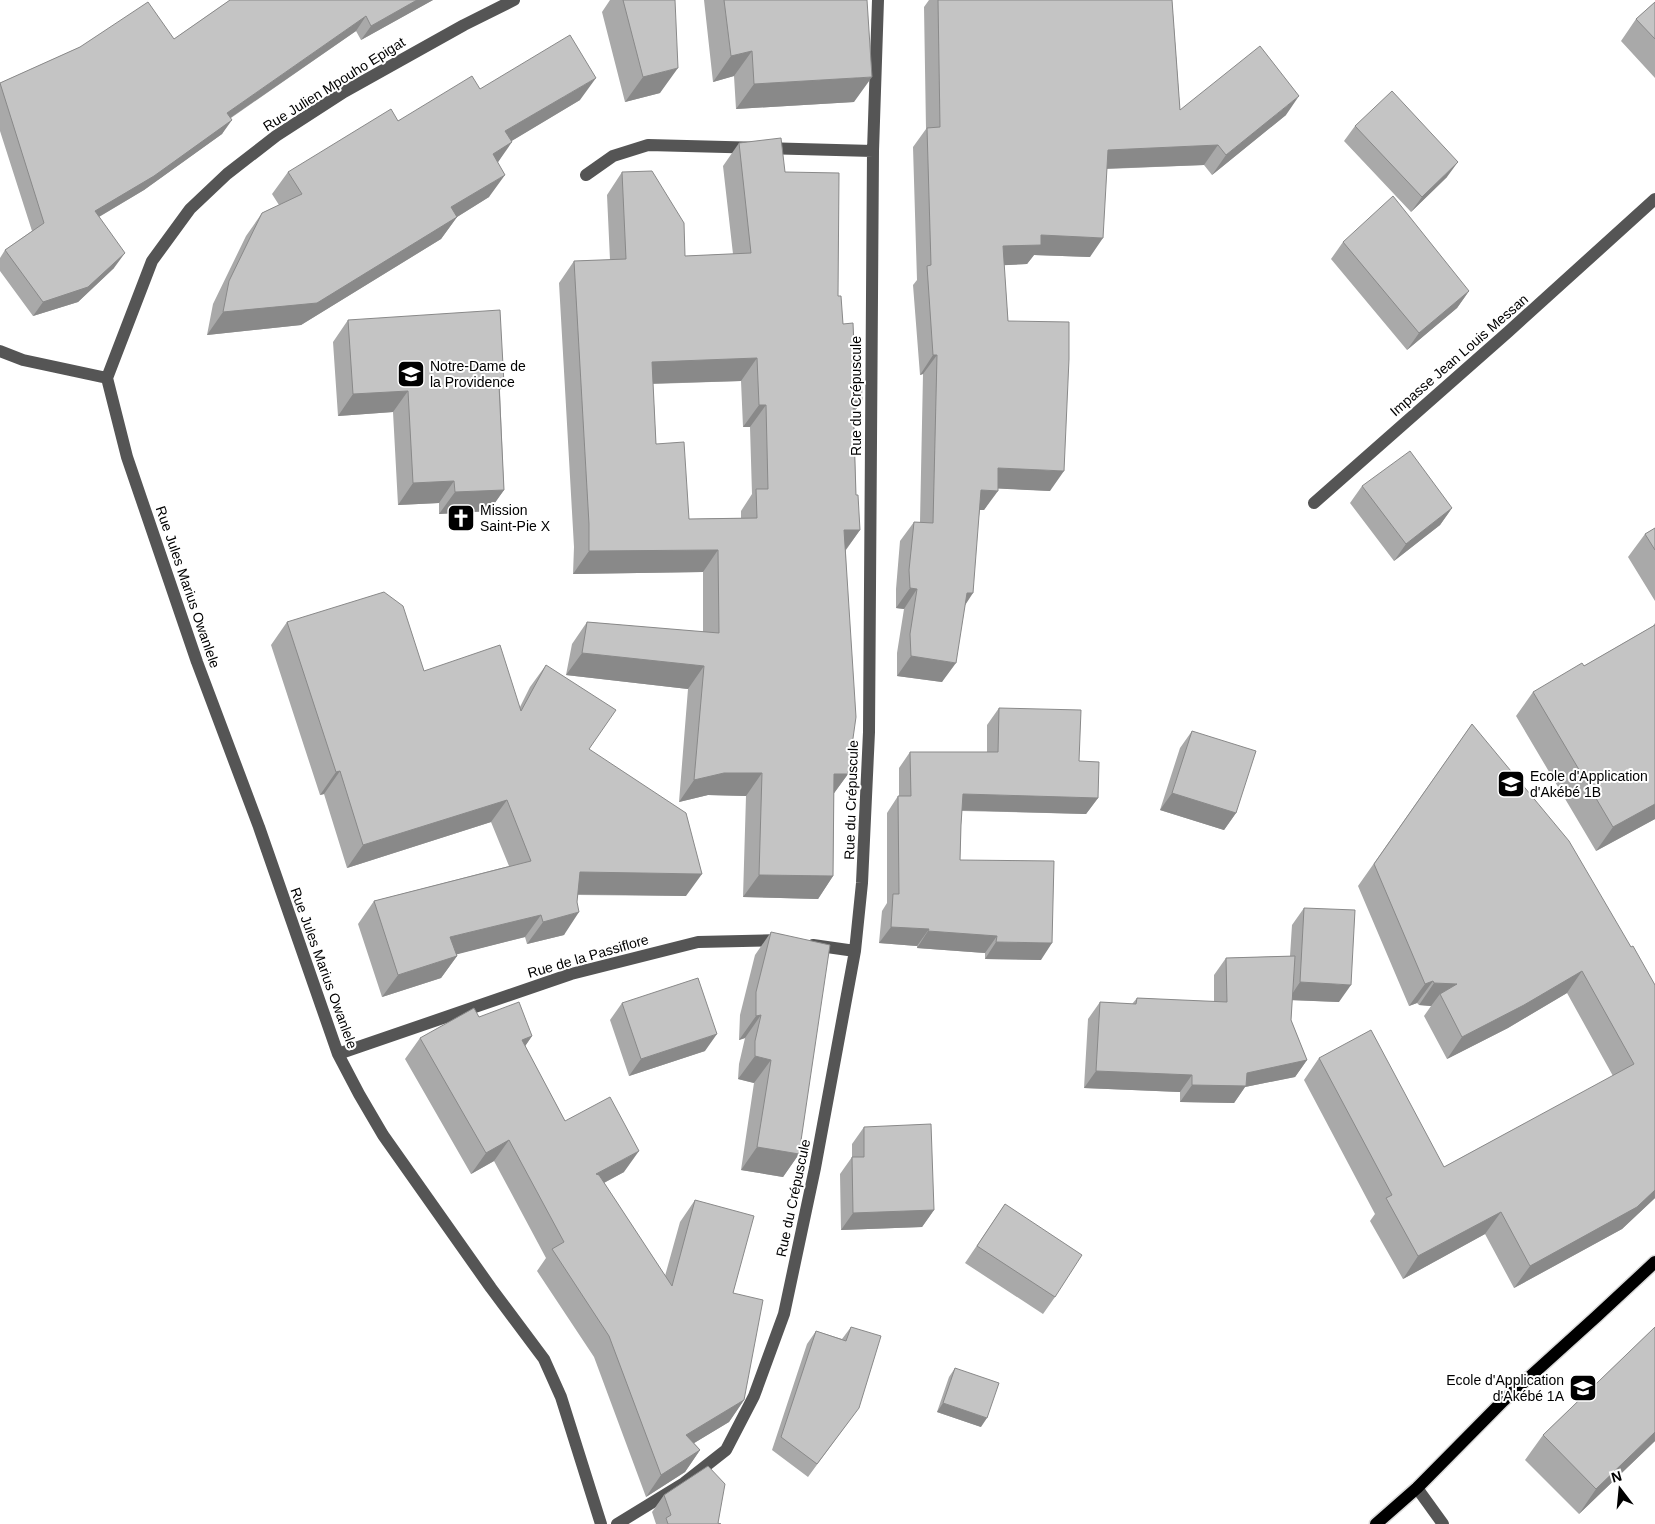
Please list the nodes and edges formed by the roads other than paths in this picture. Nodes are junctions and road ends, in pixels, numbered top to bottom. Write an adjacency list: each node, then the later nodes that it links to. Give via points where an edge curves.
1 (514, 0): 7 (street, Rue Julien Mpouho Epigat, via 344,92 276,136 227,174 190,209 152,261)
2 (878, 0): 3 (street, Rue du Crépuscule)
3 (873, 151): 4 (street, via 648,145 613,156); 9 (street, Rue du Crépuscule, via 869,732 862,883)
4 (586, 175)
5 (1655, 199): 8 (street, Impasse Jean Louis Messan)
6 (0, 351): 7 (street, via 24,360)
7 (107, 378): 10 (street, Rue Jules Marius Owanlele, via 127,458)
8 (1314, 503)
9 (855, 951): 10 (street, Rue de la Passiflore, via 780,940 698,942 580,972); 14 (street, Rue du Crépuscule, via 784,1314 754,1396 726,1450 684,1483)
10 (338, 1054): 13 (street, Rue Jules Marius Owanlele, via 383,1135 544,1358 562,1397)
11 (1655, 1262): 12 (main road, via 1503,1402)
12 (1417, 1488): 15 (main road); 16 (street)
13 (601, 1524)
14 (617, 1524)
15 (1376, 1524)
16 (1443, 1524)

